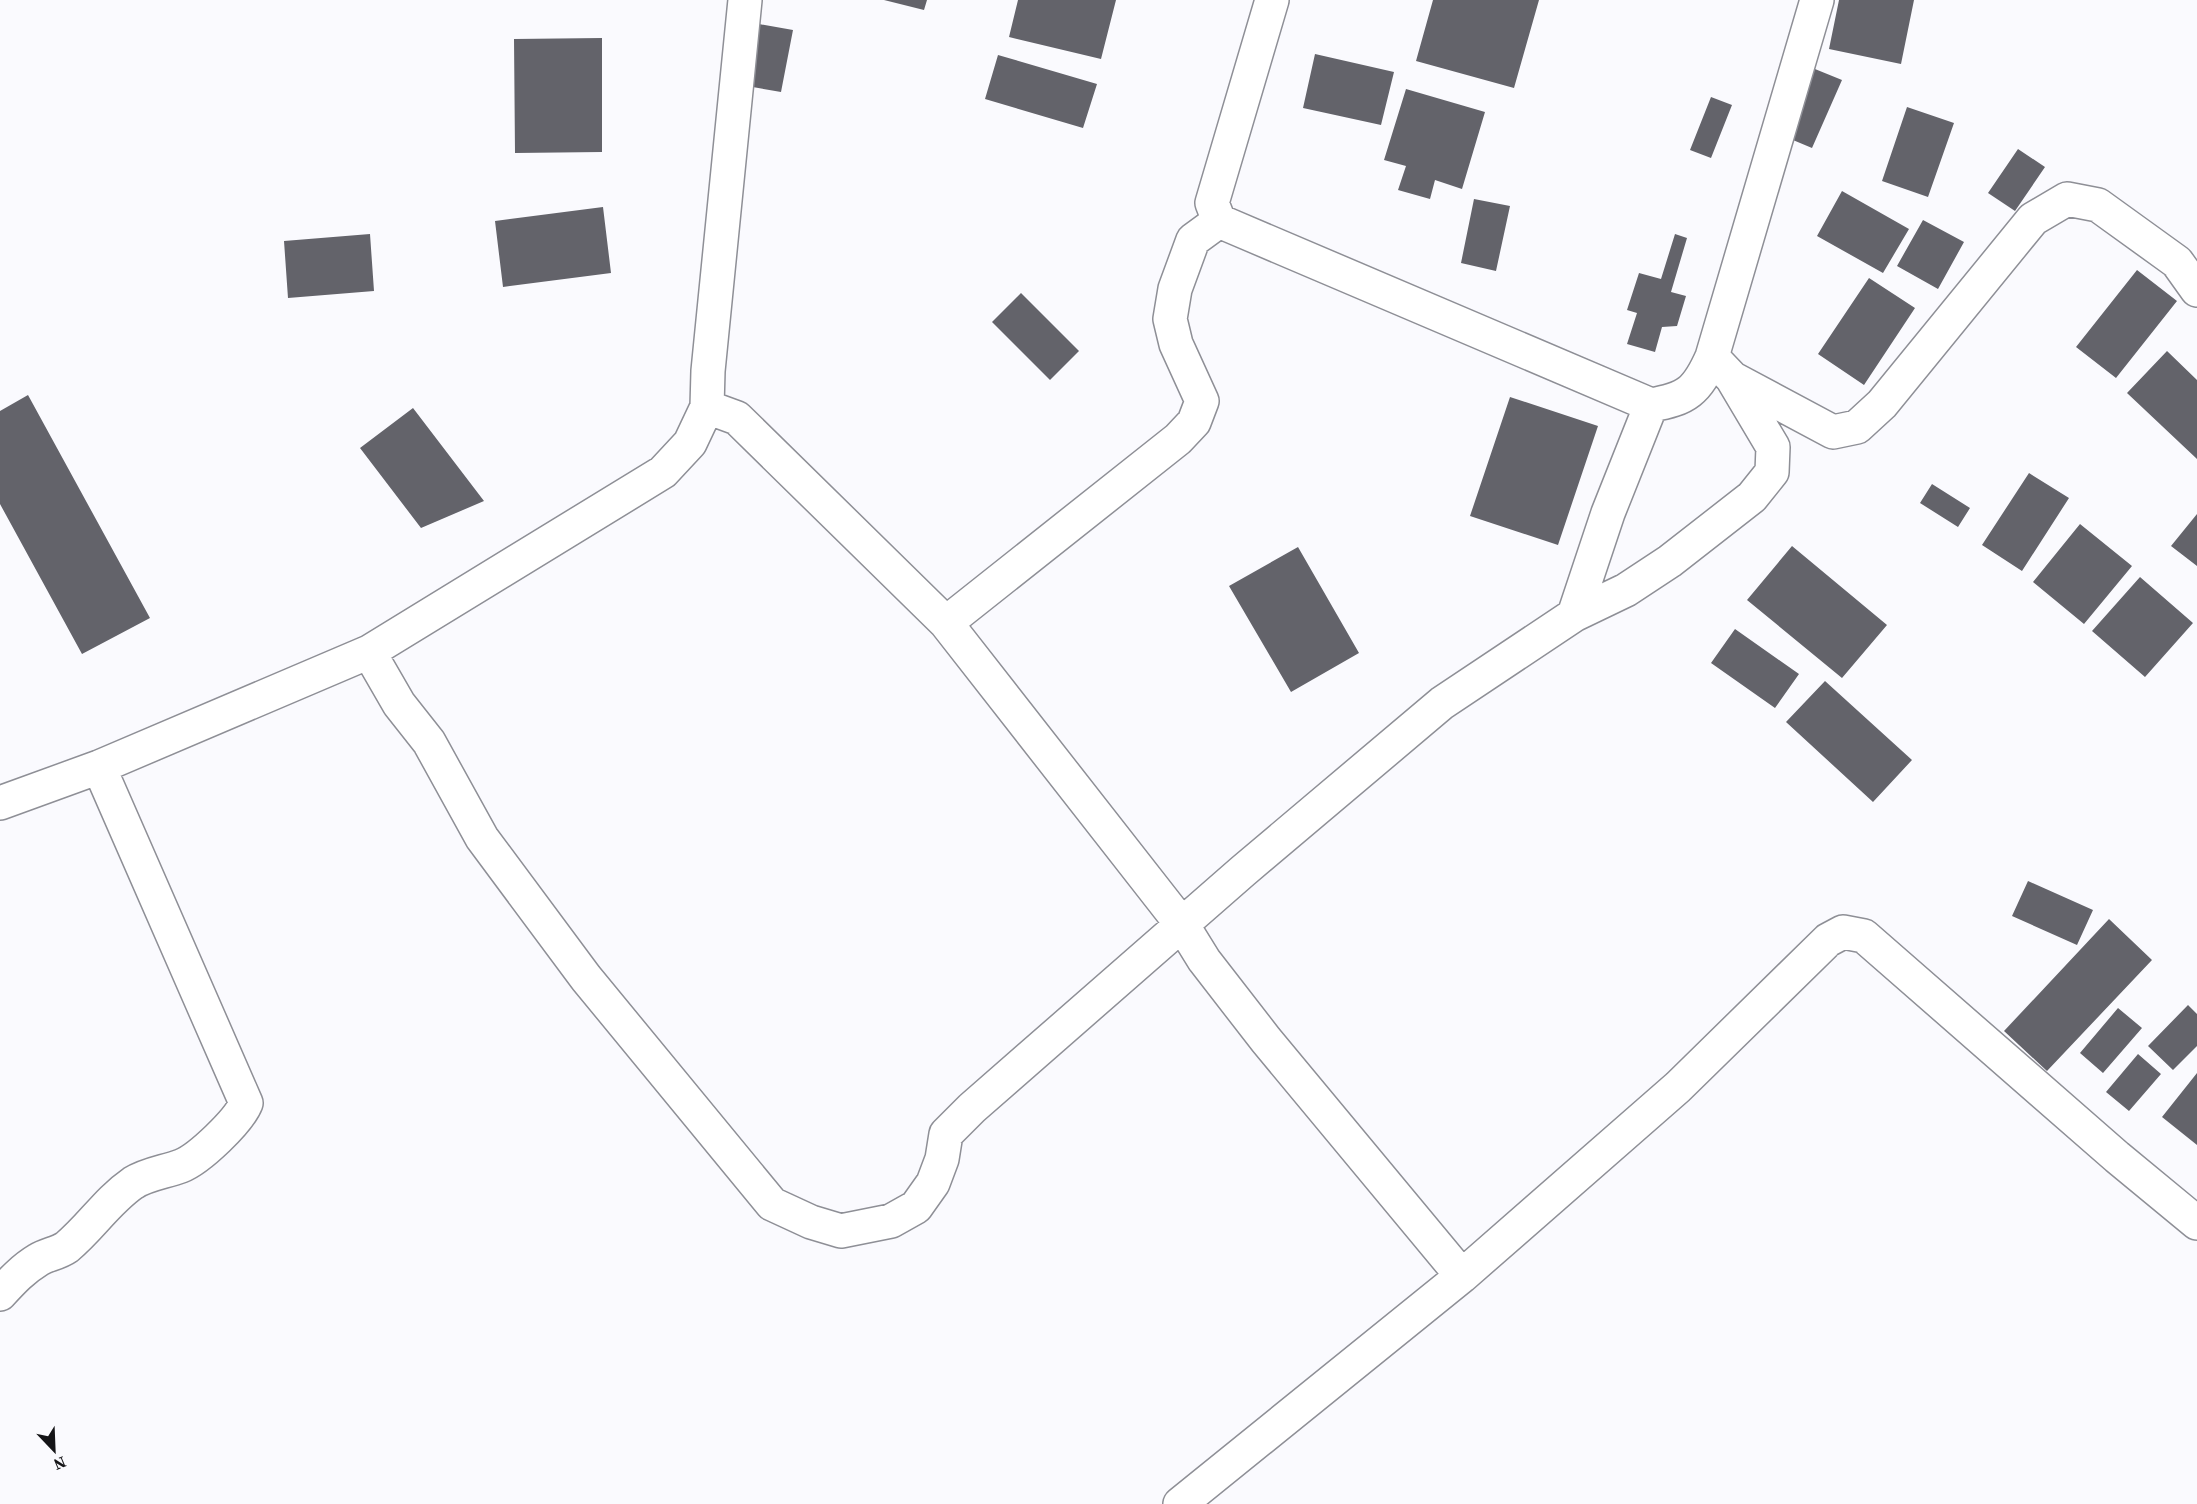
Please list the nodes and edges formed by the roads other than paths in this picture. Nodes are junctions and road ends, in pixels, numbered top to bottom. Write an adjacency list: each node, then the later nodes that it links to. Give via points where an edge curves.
1 (745, 0): 8 (street, via 709,359)
2 (1272, 0): 4 (street, via 1212,203)
3 (1817, 0): 6 (street)
4 (1219, 221): 7 (street); 10 (street, via 1193,240 1175,289 1170,319 1176,344 1202,401 1194,422 1178,439)
5 (2197, 290): 6 (street, via 2177,262 2098,205 2067,199 2033,219 1882,404 1857,427 1833,432)
6 (1722, 368): 7 (street, via 1677,401); 9 (street, via 1773,447 1772,472 1752,497 1670,561 1626,590)
7 (1651, 405): 9 (street, via 1608,513)
8 (708, 407): 10 (street, via 737,418); 11 (street, via 690,443 663,472)
9 (1574, 615): 14 (street, via 1442,704)
10 (946, 623): 14 (street)
11 (369, 652): 12 (street); 14 (street, via 399,704 429,742 482,838 586,978 772,1204 811,1222 841,1231 891,1221 916,1207 933,1183 946,1134)
12 (99, 767): 13 (street); 17 (street, via 246,1103 242,1114 193,1159 136,1181 120,1192 68,1246 55,1255 40,1258)
13 (0, 803)
14 (1183, 926): 16 (street, via 1204,960 1266,1040)
15 (2197, 1223): 16 (street, via 1864,936 1843,932 1828,940 1678,1086)
16 (1462, 1276): 18 (street)
17 (0, 1294)
18 (1180, 1504)

